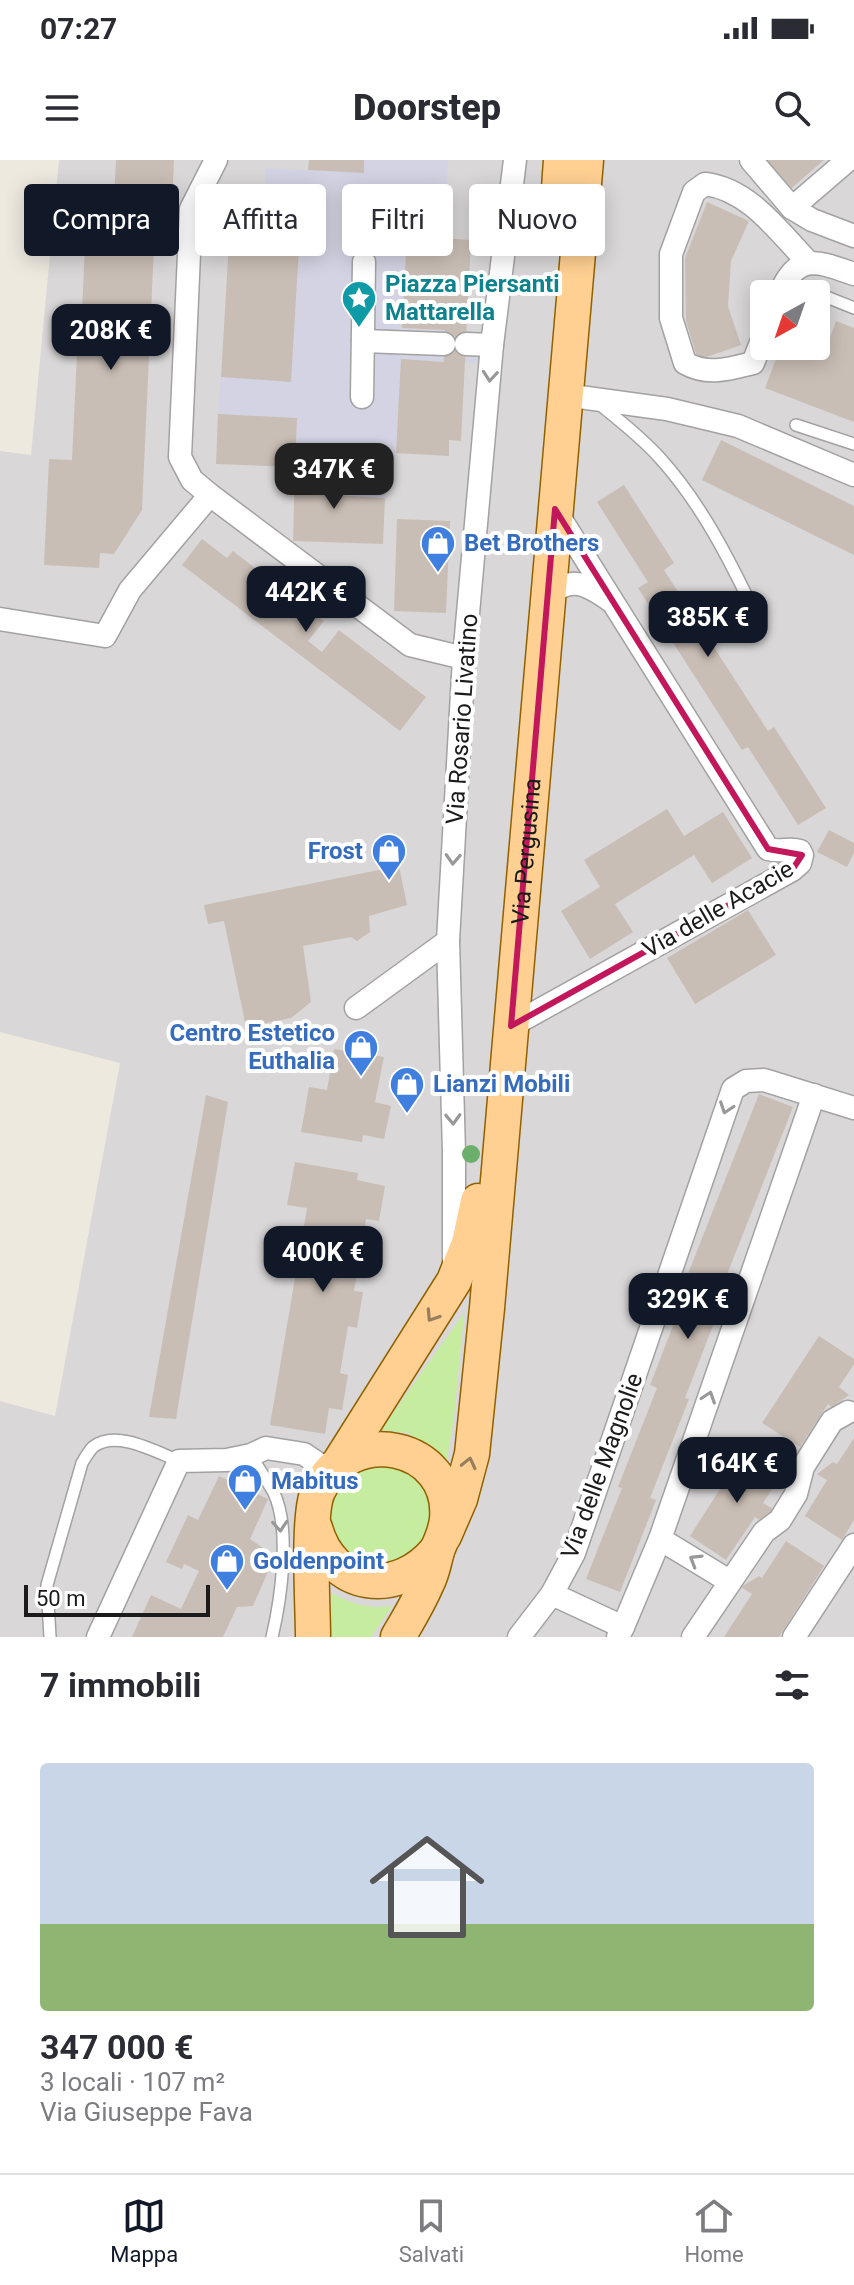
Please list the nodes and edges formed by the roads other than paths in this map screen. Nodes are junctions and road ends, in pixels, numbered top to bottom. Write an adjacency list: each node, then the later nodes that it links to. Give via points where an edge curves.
1 (216, 160): 23 (street, via 191,209 180,457 192,480)
2 (515, 160): 16 (street, Via Rosario Livatino)
3 (561, 160): 35 (main road, Via Pergusina, via 478,1207)
4 (586, 160): 18 (main road, Via Pergusina)
5 (751, 160): 7 (street)
6 (848, 160): 7 (street)
7 (792, 208): 8 (street)
8 (854, 236)
9 (364, 262): 15 (street)
10 (808, 262): 11 (street); 12 (street); 17 (street, via 756,207 717,185 705,184 694,192 671,254 671,318 685,363 716,372)
11 (854, 274)
12 (785, 280)
13 (830, 298): 14 (lane)
14 (854, 308)
15 (363, 341): 16 (street); 19 (street)
16 (492, 345): 29 (street, Via Rosario Livatino, one-way to 29)
17 (754, 360)
18 (578, 396): 22 (street, via 738,426); 24 (main road, Via Pergusina); 27 (lane, via 634,433 659,457 693,500)
19 (362, 397)
20 (796, 425): 21 (lane)
21 (854, 444)
22 (854, 475)
23 (210, 495): 28 (street, via 130,590 105,636); 29 (street, via 410,645)
24 (555, 509): 25 (main road, Via Pergusina); 26 (street)
25 (548, 596): 26 (street, via 565,583 578,584); 32 (main road, Via Pergusina)
26 (615, 604): 32 (street, Via delle Acacie, via 768,849 793,849 802,855 792,870)
27 (756, 615)
28 (0, 619)
29 (464, 658): 30 (street, Via Rosario Livatino, one-way to 30)
30 (448, 941): 31 (street); 35 (street, Via Rosario Livatino, one-way to 35)
31 (356, 1008)
32 (511, 1026): 42 (main road, Via Pergusina, one-way to 32, via 472,1454)
33 (814, 1095): 34 (street); 41 (street, one-way to 33); 45 (street, Via delle Magnolie, one-way to 45, via 764,1080 746,1081 733,1089 574,1553)
34 (854, 1108)
35 (454, 1281): 39 (main road, Via Pergusina, one-way to 39)
36 (848, 1412): 44 (street, via 832,1421 803,1467 796,1494 780,1520 764,1532)
37 (251, 1455): 38 (street); 39 (street, via 266,1448); 49 (lane, one-way to 49, via 275,1494 282,1520 281,1596)
38 (179, 1461): 47 (lane, via 127,1442 107,1440 92,1448 82,1463 47,1585); 48 (street)
39 (335, 1465): 40 (main road, via 316,1494); 42 (main road, via 357,1451 376,1448 403,1452 427,1467 445,1499)
40 (313, 1520): 42 (main road, via 319,1543 334,1563 354,1576 378,1582 402,1578 423,1566); 50 (main road)
41 (660, 1539): 44 (street, one-way to 41); 46 (street)
42 (441, 1542): 51 (main road, via 429,1581)
43 (850, 1561): 54 (street)
44 (729, 1581): 53 (street)
45 (552, 1594): 46 (street); 52 (street, Via delle Magnolie)
46 (620, 1632)
47 (50, 1637)
48 (98, 1637)
49 (272, 1637)
50 (313, 1637)
51 (398, 1637)
52 (519, 1637)
53 (693, 1637)
54 (794, 1637)

